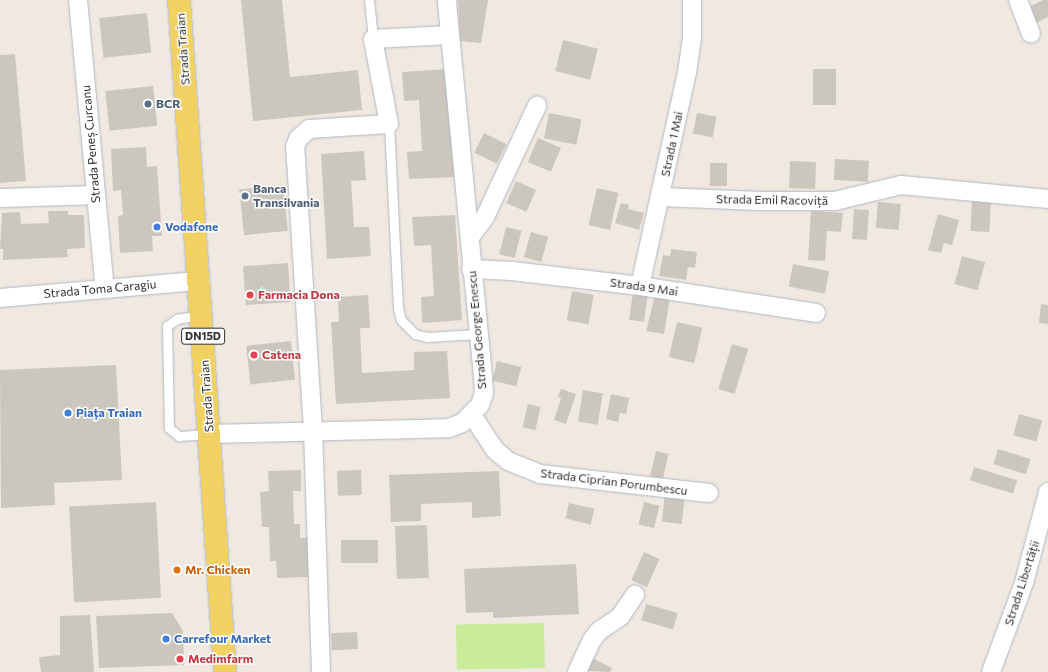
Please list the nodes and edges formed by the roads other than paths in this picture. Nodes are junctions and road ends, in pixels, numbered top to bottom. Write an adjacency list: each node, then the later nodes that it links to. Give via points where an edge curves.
1 (78, 0): 12 (street, Strada Peneș Curcanu)
2 (179, 0): 18 (main road, Strada Traian / DN15D)
3 (369, 0): 9 (lane)
4 (447, 0): 8 (street, Strada George Enescu)
5 (692, 0): 13 (street, Strada 1 Mai, via 692,37 688,73)
6 (1018, 0): 7 (street)
7 (1031, 34)
8 (450, 35): 9 (street); 16 (street, Strada George Enescu)
9 (373, 39): 11 (street)
10 (537, 106): 16 (street, via 485,217)
11 (390, 124): 24 (lane, via 398,308 401,320 415,334 427,338); 26 (street, via 309,129 298,139 295,147)
12 (96, 195): 14 (street); 20 (street, Strada Peneș Curcanu)
13 (661, 197): 15 (street, Strada Emil Racoviță, via 835,201 901,185); 19 (street, Strada 1 Mai)
14 (0, 198)
15 (1048, 198)
16 (470, 237): 17 (street, Strada George Enescu)
17 (471, 269): 19 (street, Strada 9 Mai, via 512,271); 24 (street, Strada George Enescu)
18 (200, 281): 20 (street, Strada Toma Caragiu); 23 (main road, Strada Traian / DN15D)
19 (640, 286): 22 (street, Strada 9 Mai)
20 (104, 289): 21 (street, Strada Toma Caragiu)
21 (0, 298)
22 (816, 314)
23 (202, 315): 27 (main road, Strada Traian / DN15D); 27 (lane, via 177,319 167,326 169,428 179,436)
24 (477, 334): 25 (street, Strada George Enescu, via 484,393 480,405)
25 (472, 415): 26 (street, Strada George Enescu, via 462,423 449,428); 29 (street, Strada Ciprian Porumbescu, via 494,450 508,461 534,472)
26 (313, 430): 27 (street, Strada George Enescu); 32 (street)
27 (209, 434): 31 (main road, Strada Traian / DN15D)
28 (1048, 492): 34 (street, Strada Libertății, via 1024,583)
29 (709, 493)
30 (635, 595): 33 (street, via 620,617 599,631 592,640)
31 (226, 672)
32 (321, 672)
33 (577, 672)
34 (991, 672)

